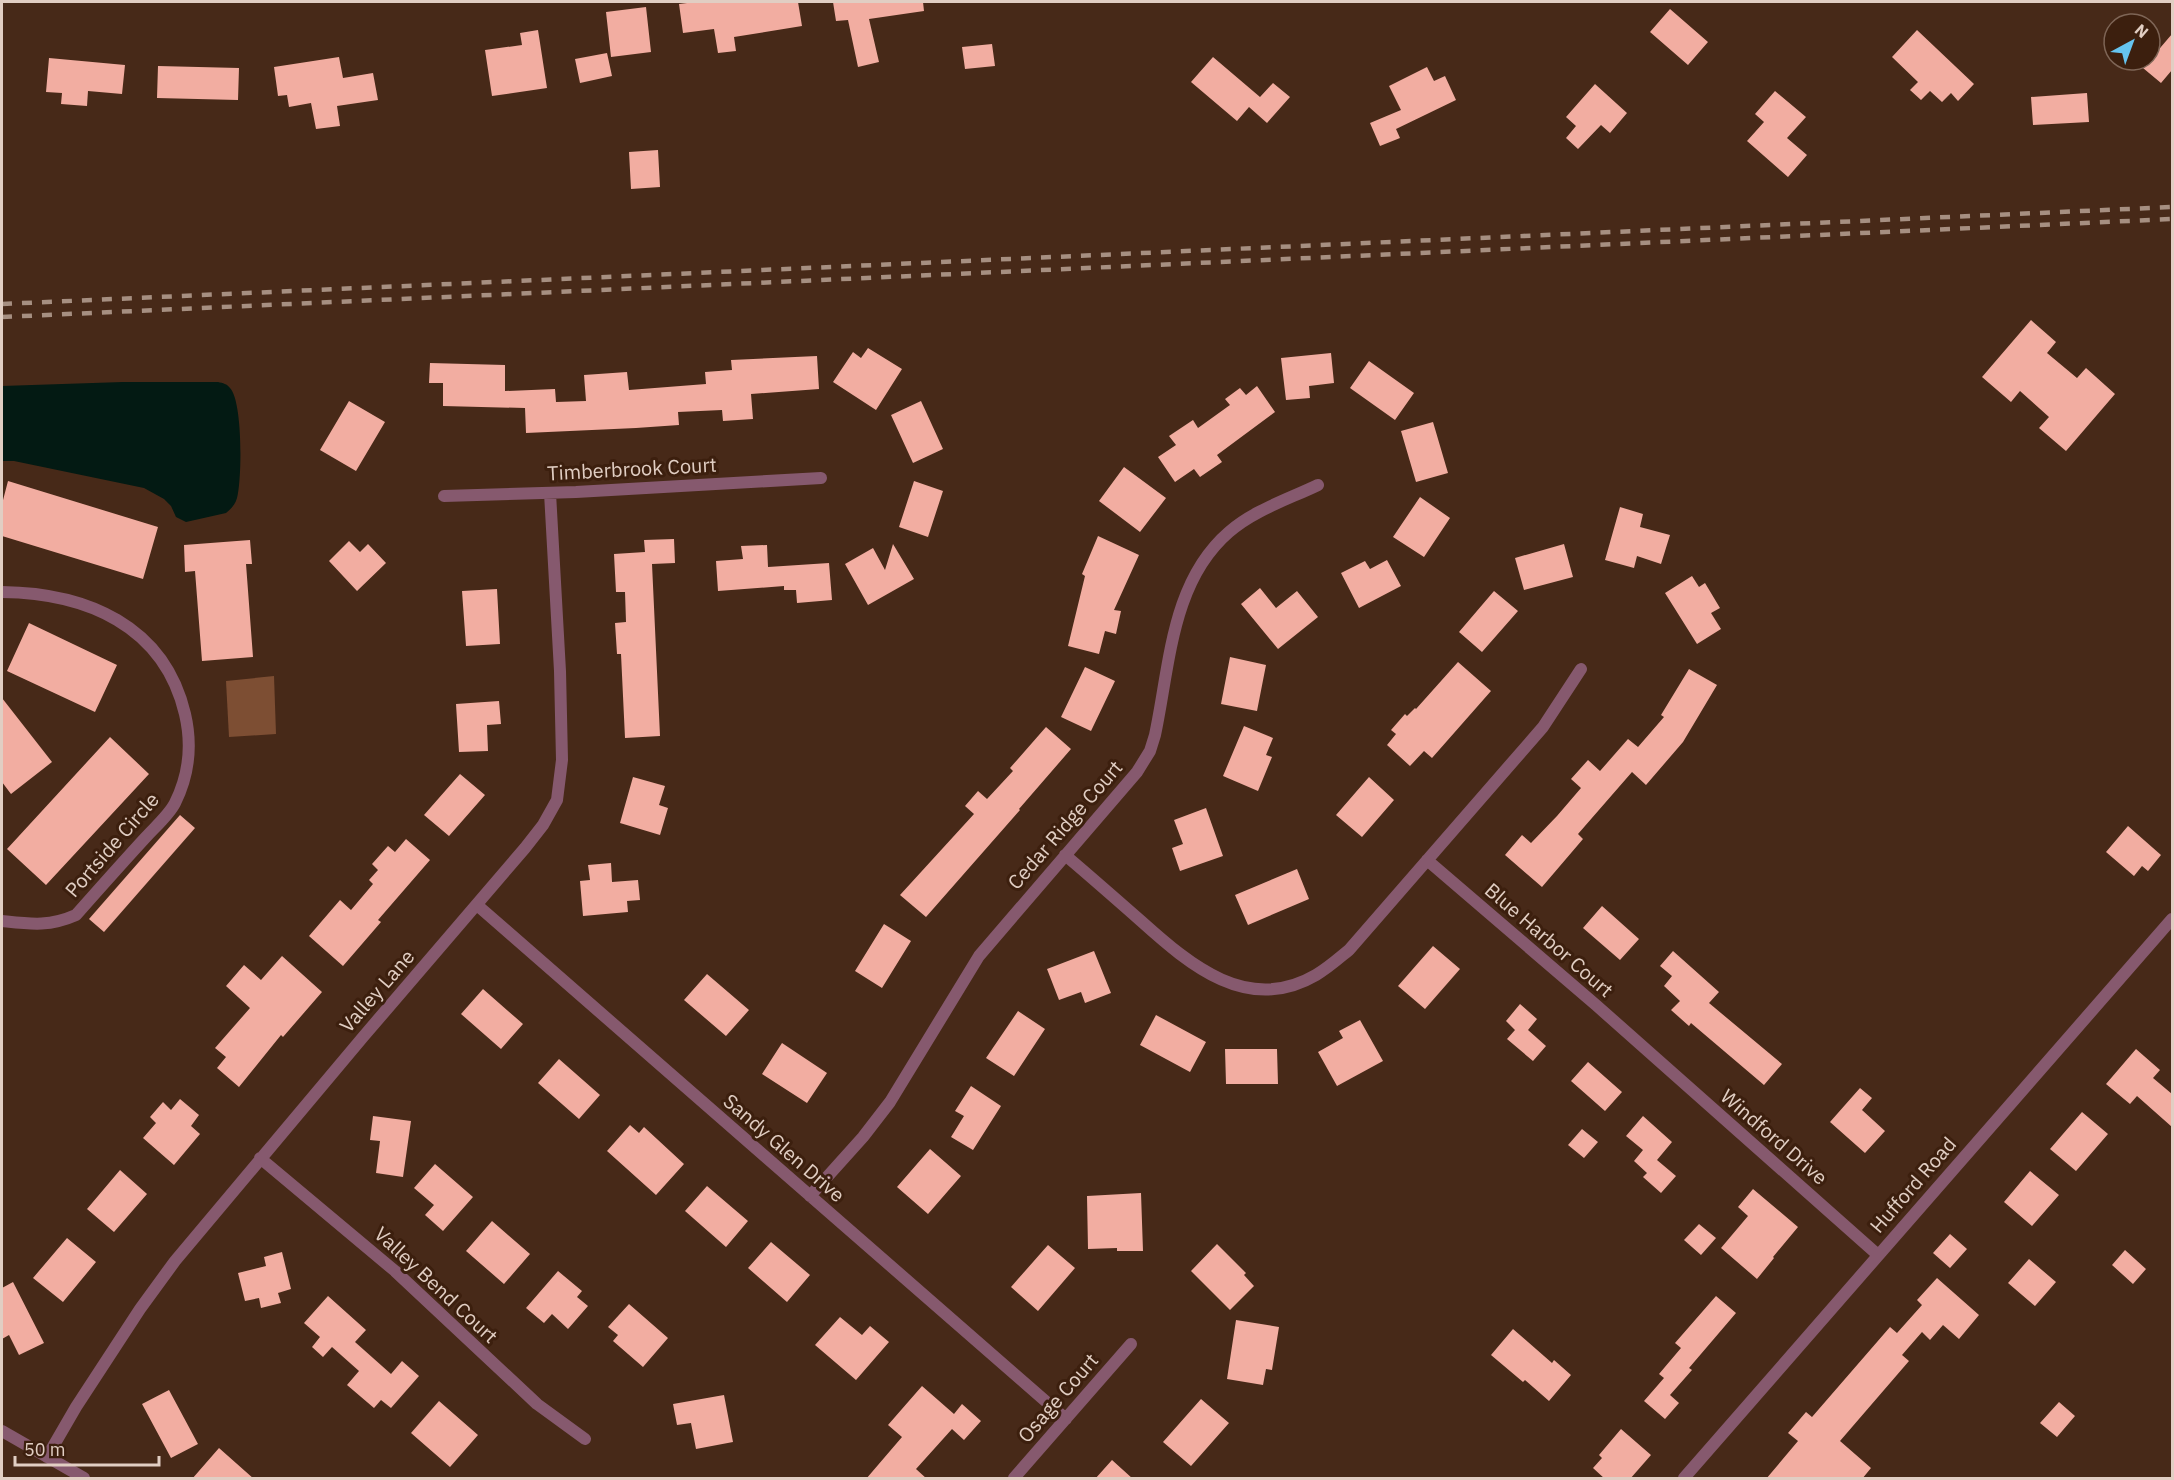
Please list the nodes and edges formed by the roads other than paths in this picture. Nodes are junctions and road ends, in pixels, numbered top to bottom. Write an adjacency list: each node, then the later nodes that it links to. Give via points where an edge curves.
1 (821, 478): 3 (street, Timberbrook Court)
2 (1318, 485): 7 (street, Cedar Ridge Court, via 1229,531 1197,569 1176,626 1149,751 1137,772)
3 (550, 493): 4 (street, Timberbrook Court); 9 (street, Valley Lane, via 560,671 559,790 543,825)
4 (444, 496)
5 (2, 592): 11 (street, Portside Circle, via 60,597 90,607 144,638 172,676 183,704 190,753 174,804 76,915 41,925)
6 (1581, 669): 8 (street, via 1543,727)
7 (1065, 855): 8 (street, via 1195,966 1234,985 1263,989 1288,987 1327,968 1348,950); 14 (street, Cedar Ridge Court, via 979,956 890,1102)
8 (1427, 860): 12 (street, Blue Harbor Court)
9 (477, 905): 13 (street, Valley Lane); 14 (street, Sandy Glen Drive)
10 (2172, 919): 15 (street, Hufford Road)
11 (2, 921)
12 (1645, 1049): 15 (street, Windford Drive)
13 (260, 1158): 19 (street, Valley Bend Court, via 395,1271 537,1404); 20 (street, Valley Lane, via 140,1309)
14 (810, 1196): 17 (street, Sandy Glen Drive)
15 (1878, 1255): 23 (street, Hufford Road)
16 (1131, 1344): 17 (street, Osage Court)
17 (1066, 1419): 22 (street, Osage Court)
18 (2, 1431): 20 (street)
19 (585, 1439)
20 (48, 1457): 21 (street)
21 (84, 1479)
22 (1014, 1479)
23 (1684, 1479)

